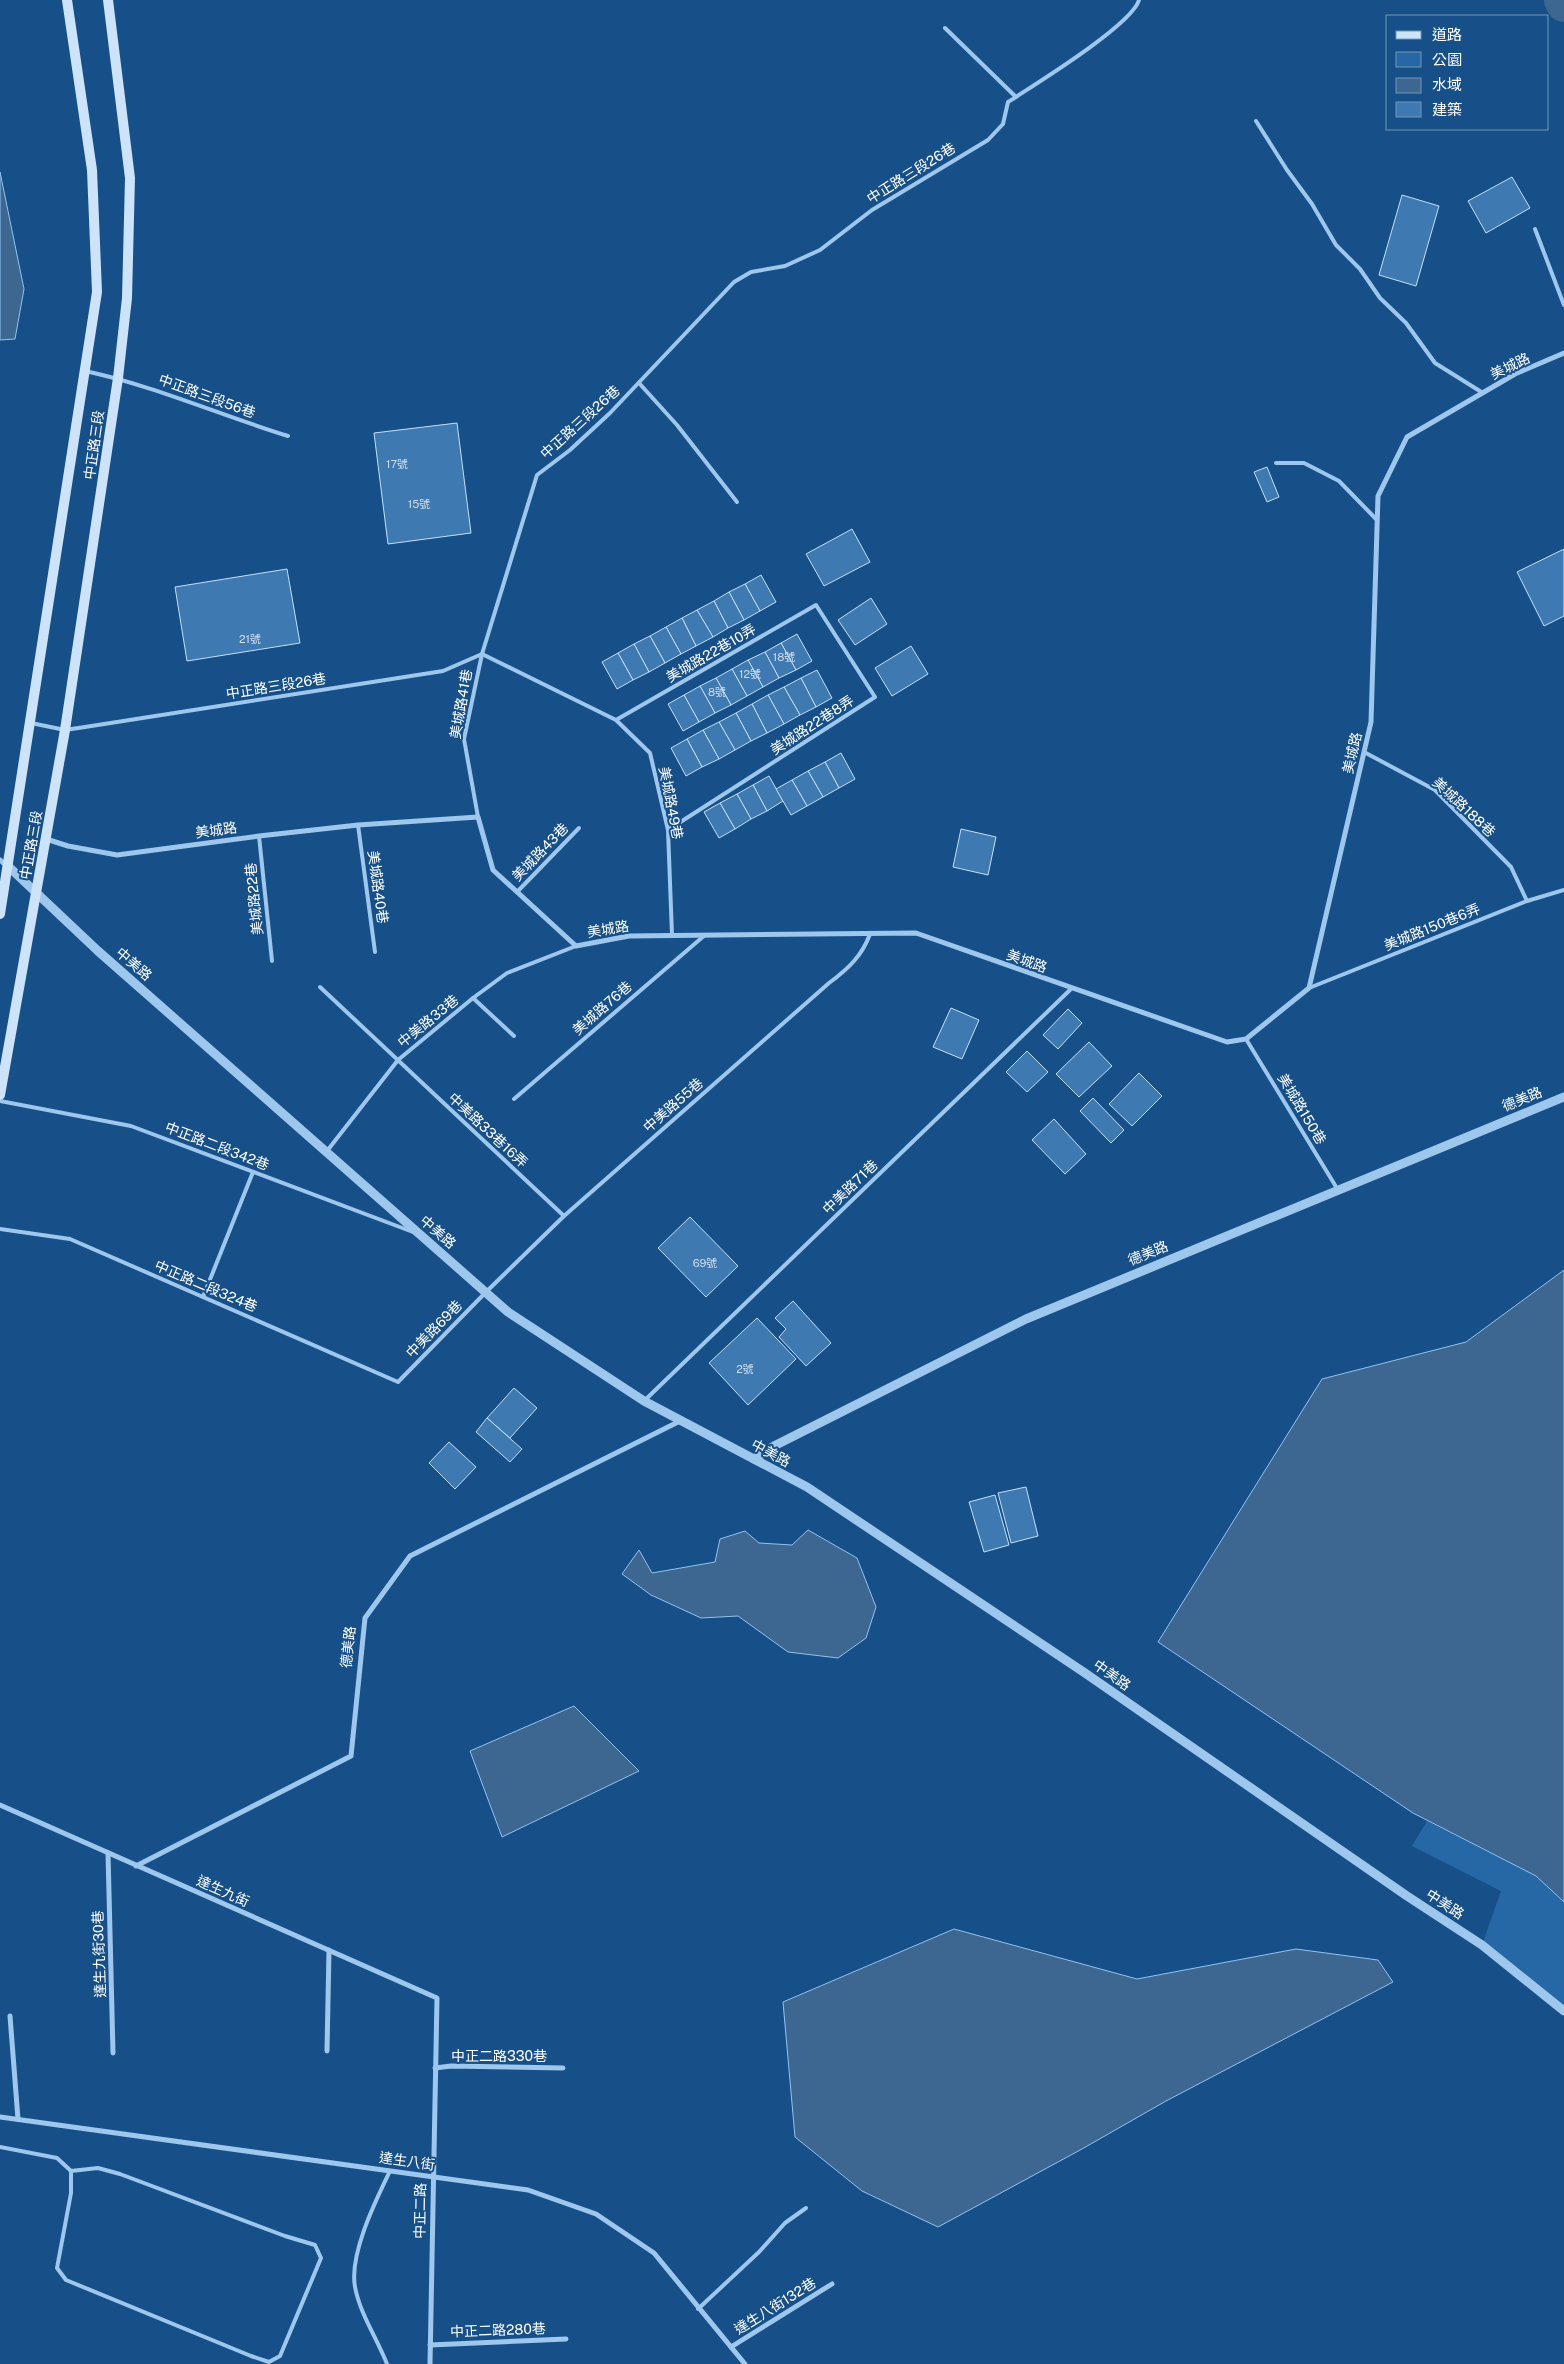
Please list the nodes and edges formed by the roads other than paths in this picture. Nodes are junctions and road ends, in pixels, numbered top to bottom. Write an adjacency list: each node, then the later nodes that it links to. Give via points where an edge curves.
1 (67, 0): 10 (main road, 中正路三段, via 92,179 97,292)
2 (108, 0): 11 (main road, 中正路三段, via 130,178 127,298)
3 (1138, 0): 5 (lane, 中正路三段26巷, via 1137,6 1110,33)
4 (946, 28): 5 (lane)
5 (1016, 97): 12 (lane, 中正路三段26巷, via 1008,102 1003,124 988,140 872,210 820,250 785,266 751,272 734,282)
6 (1256, 121): 13 (lane, via 1336,245 1360,269 1380,298 1406,324 1435,363)
7 (1535, 229): 8 (lane)
8 (1564, 306)
9 (1564, 353): 13 (street, 美城路)
10 (85, 371): 11 (lane, 中正路三段56巷); 21 (main road, 中正路三段)
11 (118, 378): 14 (lane, 中正路三段56巷); 22 (main road, 中正路三段)
12 (639, 383): 16 (lane, via 677,425); 19 (lane, 中正路三段26巷, via 570,450 537,475)
13 (1483, 392): 17 (street, 美城路, via 1407,437 1378,496)
14 (288, 436)
15 (1276, 464): 17 (lane, via 1304,463 1338,481)
16 (736, 502)
17 (1377, 520): 23 (street, 美城路, via 1371,722)
18 (816, 605): 20 (lane, 美城路22巷10弄); 27 (lane, 美城路22巷8弄, via 876,697)
19 (482, 654): 20 (lane, 美城路49巷); 22 (lane, 中正路三段26巷, via 443,671); 24 (lane, 美城路41巷, via 464,739)
20 (616, 720): 27 (lane, 美城路49巷, via 650,753)
21 (31, 723): 22 (lane, 中正路三段26巷); 31 (main road, 中正路三段)
22 (65, 730): 29 (main road, 中正路三段)
23 (1364, 752): 35 (lane, 美城路188巷, via 1435,790 1511,867); 45 (street, 美城路)
24 (478, 817): 25 (street, 美城路); 34 (street, 美城路, via 492,870)
25 (358, 825): 28 (street, 美城路); 41 (lane, 美城路40巷)
26 (579, 828): 34 (lane, 美城路43巷)
27 (668, 830): 38 (lane, 美城路49巷)
28 (259, 836): 29 (street, 美城路, via 117,855); 42 (lane, 美城路22巷)
29 (46, 839): 33 (main road, 中正路三段)
30 (0, 860): 31 (street)
31 (9, 867): 33 (street, 中美路); 36 (main road, 中正路三段)
32 (1564, 890): 35 (lane, 美城路150巷6弄)
33 (36, 891): 50 (main road, 中正路三段); 54 (street, 中美路, via 98,951)
34 (517, 892): 40 (street, 美城路)
35 (1527, 901): 45 (lane, 美城路150巷6弄)
36 (0, 914)
37 (870, 934): 39 (street, 美城路); 44 (street, 美城路, via 916,933); 57 (lane, 中美路55巷, via 864,949 849,968)
38 (672, 935): 39 (street, 美城路); 40 (street, 美城路, via 629,936)
39 (705, 935): 52 (lane, 美城路76巷)
40 (576, 946): 46 (lane, 中美路33巷, via 508,973)
41 (375, 952)
42 (272, 961)
43 (320, 987): 49 (lane, 中美路33巷16弄)
44 (1072, 988): 48 (street, 美城路, via 1227,1042); 63 (lane, 中美路71巷)
45 (1309, 988): 48 (street)
46 (473, 998): 47 (lane); 49 (lane, 中美路33巷)
47 (514, 1036)
48 (1246, 1039): 56 (lane, 美城路150巷)
49 (398, 1060): 54 (lane, 中美路33巷); 57 (lane, 中美路33巷16弄)
50 (0, 1095)
51 (1564, 1097): 56 (street, 德美路)
52 (514, 1099)
53 (0, 1101): 55 (lane, 中正路二段342巷, via 131,1126)
54 (325, 1152): 59 (street, 中美路)
55 (253, 1172): 59 (lane, 中正路二段342巷); 61 (lane)
56 (1338, 1190): 65 (street, 德美路, via 1026,1319)
57 (564, 1216): 60 (lane, 中美路55巷)
58 (0, 1229): 61 (lane, 中正路二段324巷, via 70,1239)
59 (420, 1235): 60 (street, 中美路)
60 (486, 1292): 62 (lane, 中美路69巷); 63 (street, 中美路, via 508,1312)
61 (203, 1297): 62 (lane, 中正路二段324巷)
62 (398, 1382)
63 (644, 1401): 64 (street, 中美路)
64 (680, 1420): 65 (street, 中美路); 68 (street, 德美路, via 410,1556 365,1618 350,1756)
65 (754, 1459): 71 (street, 中美路, via 807,1487 1085,1673 1482,1945)
66 (0, 1805): 67 (street, 達生九街)
67 (108, 1853): 68 (street, 達生九街); 74 (street, 達生九街30巷)
68 (136, 1866): 69 (street, 達生九街)
69 (329, 1950): 70 (street, 達生九街); 73 (street)
70 (437, 1998): 75 (street, 中正二路)
71 (1564, 2011)
72 (10, 2016): 78 (street)
73 (327, 2051)
74 (113, 2053)
75 (435, 2068): 76 (street, 中正二路330巷); 82 (street, 中正二路)
76 (562, 2068)
77 (0, 2117): 78 (street, 達生八街)
78 (18, 2120): 80 (street, 達生八街)
79 (0, 2147): 81 (lane, via 57,2158)
80 (390, 2170): 82 (street, 達生八街); 89 (lane, via 363,2235 356,2263 355,2286)
81 (71, 2171): 81 (lane, via 71,2194 57,2268 66,2280 251,2356 269,2362 280,2356 321,2258 315,2245 120,2174 98,2168)
82 (432, 2176): 85 (street, 達生八街, via 528,2190 596,2214 654,2253); 87 (street, 中正二路)
83 (806, 2208): 85 (lane, via 785,2223)
84 (832, 2284): 88 (street, 達生八街132巷)
85 (698, 2309): 88 (street, 達生八街)
86 (566, 2339): 87 (street, 中正二路280巷)
87 (430, 2345): 90 (street, 中正二路)
88 (731, 2347): 91 (street, 達生八街)
89 (387, 2364)
90 (430, 2364)
91 (745, 2364)

